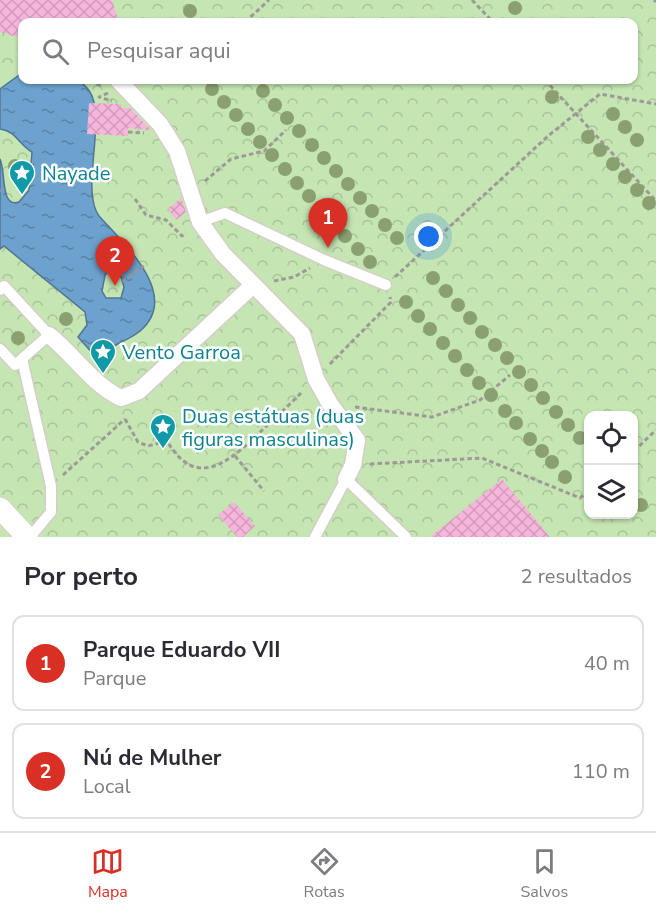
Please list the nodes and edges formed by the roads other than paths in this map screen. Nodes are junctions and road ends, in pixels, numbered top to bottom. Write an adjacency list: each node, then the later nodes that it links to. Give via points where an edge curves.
1 (122, 84): 2 (street, via 160,124 177,151)
2 (200, 222): 3 (street, via 223,254); 4 (lane, via 225,213)
3 (253, 285): 6 (street, via 139,391 121,398 104,389); 9 (street, via 302,334 316,379 357,440)
4 (386, 285)
5 (0, 290): 6 (lane, via 4,286)
6 (49, 335): 8 (lane)
7 (0, 349): 8 (lane, via 15,365)
8 (22, 359): 11 (lane, via 51,486 51,512)
9 (350, 472): 12 (lane); 13 (lane)
10 (0, 508): 11 (street)
11 (28, 537)
12 (315, 537)
13 (406, 537)

